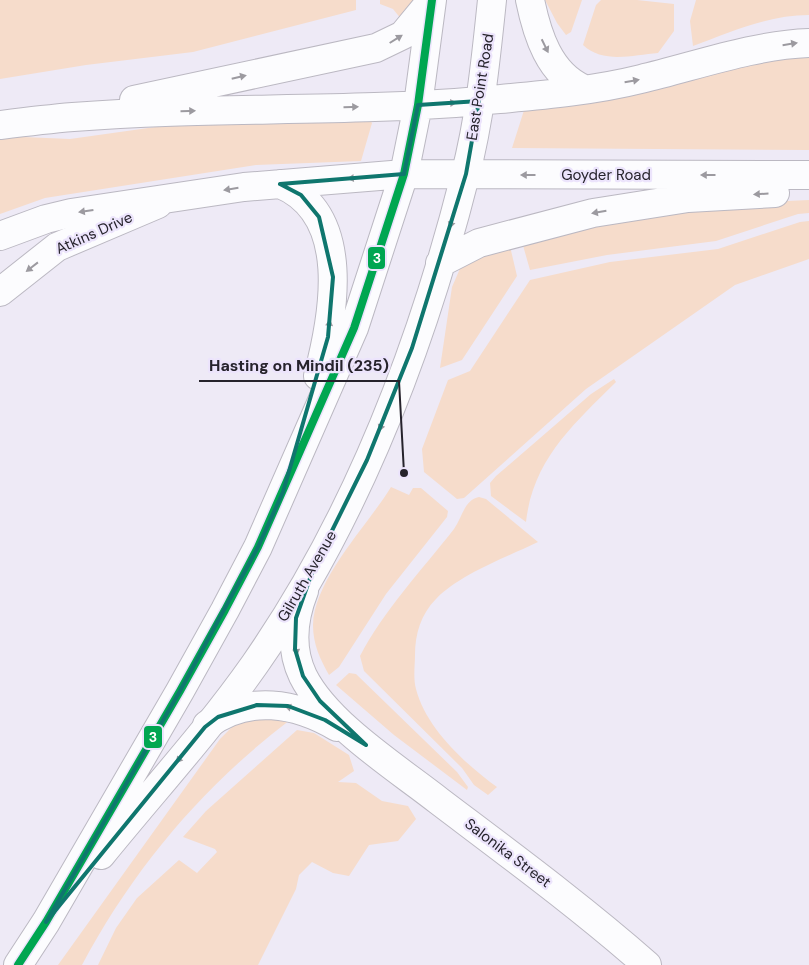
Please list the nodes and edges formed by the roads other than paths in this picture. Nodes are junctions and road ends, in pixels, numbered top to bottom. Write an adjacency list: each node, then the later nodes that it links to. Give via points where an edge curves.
1 (432, 0): 7 (street); 8 (street, one-way to 1, via 376,48 403,35)
2 (492, 0): 6 (street, East Point Road)
3 (530, 0): 5 (street, one-way to 5, via 535,23 554,63 574,84)
4 (809, 43): 5 (street, one-way to 4, via 639,80 769,48)
5 (584, 89): 6 (street)
6 (479, 100): 7 (street, one-way to 6); 11 (street, East Point Road)
7 (418, 105): 8 (street, one-way to 7); 10 (street, Gilruth Avenue)
8 (73, 117): 9 (street)
9 (0, 125)
10 (404, 174): 11 (street, Goyder Road); 13 (street, Goyder Road, one-way to 13); 19 (street, Gilruth Avenue, via 354,328)
11 (466, 174): 12 (street, Goyder Road, one-way to 11); 17 (street, Gilruth Avenue, one-way to 17)
12 (809, 175)
13 (280, 184): 15 (street, Goyder Road, one-way to 15); 19 (street, one-way to 13, via 328,337 332,277 331,256 319,217 301,195)
14 (809, 189): 17 (street, one-way to 17, via 688,198 593,214 487,241)
15 (169, 200): 16 (street, one-way to 16, via 46,219); 18 (street, Atkins Drive, one-way to 18, via 57,247)
16 (0, 236)
17 (440, 263): 20 (street, Gilruth Avenue, one-way to 20, via 391,404)
18 (0, 292)
19 (282, 492): 23 (street, Gilruth Avenue, via 254,555 185,683)
20 (314, 567): 21 (street, Gilruth Avenue, via 255,664); 22 (street, Salonika Street, one-way to 22, via 296,618 294,633 298,664 320,701)
21 (205, 727): 22 (street, Salonika Street, one-way to 21, via 307,712 272,704 230,712); 23 (street, Gilruth Avenue, one-way to 23)
22 (366, 745): 25 (street, Salonika Street, via 594,918)
23 (46, 922): 24 (street, Gilruth Avenue)
24 (18, 965)
25 (647, 965)

